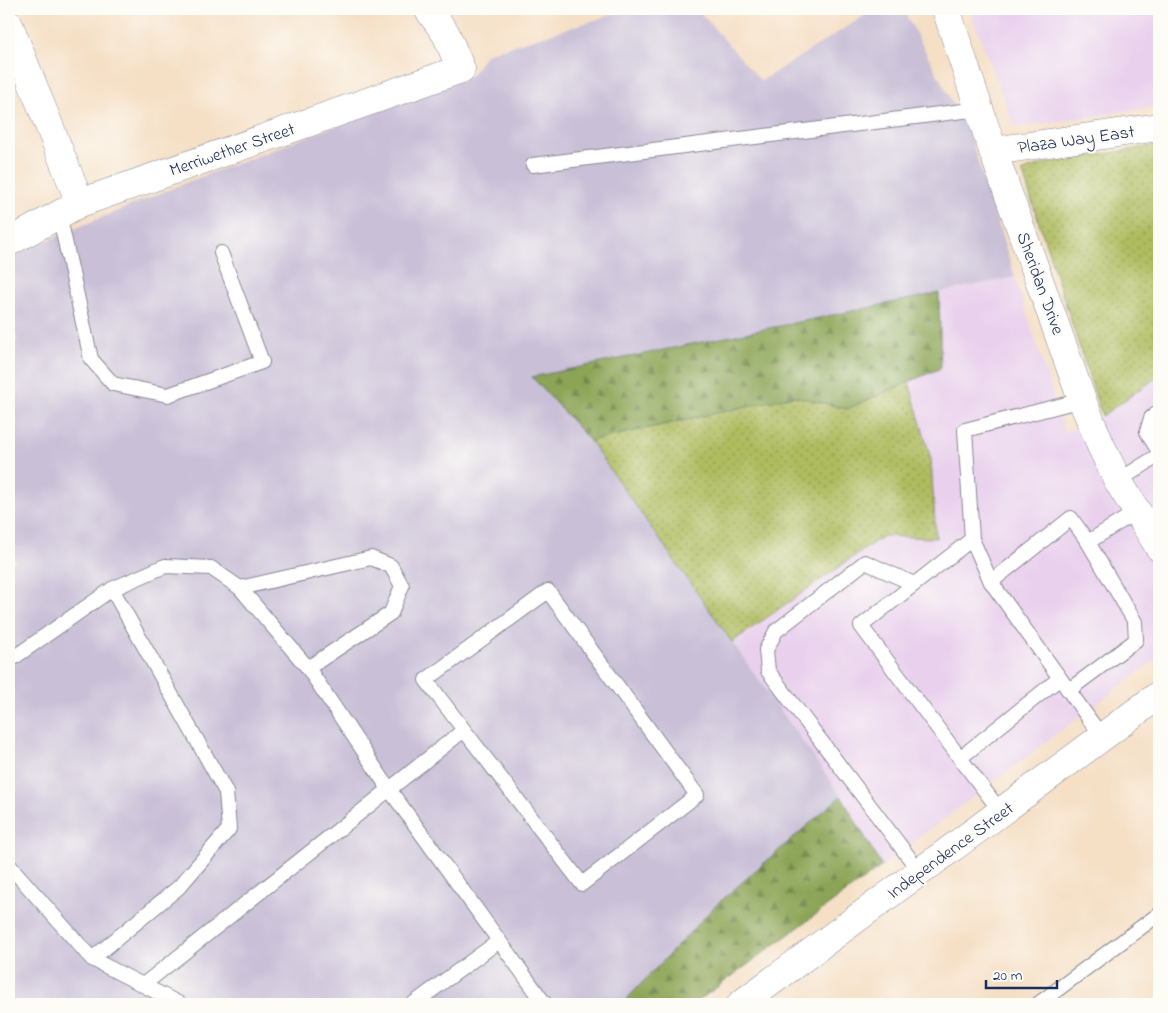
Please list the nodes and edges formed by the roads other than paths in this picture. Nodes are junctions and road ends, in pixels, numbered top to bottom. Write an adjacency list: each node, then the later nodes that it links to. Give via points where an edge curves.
1 (428, 9): 8 (street, Merriwether Street, via 446,34 461,69)
2 (946, 9): 4 (street, Sheridan Drive)
3 (9, 25): 8 (street)
4 (979, 109): 6 (street, Sheridan Drive); 7 (lane)
5 (1159, 127): 6 (street, Plaza Way East)
6 (993, 151): 11 (street, Sheridan Drive)
7 (533, 165)
8 (69, 209): 9 (street, Merriwether Street); 10 (lane, via 90,360 113,384 168,395 262,362)
9 (9, 242)
10 (221, 252)
11 (1082, 400): 14 (street, Sheridan Drive); 16 (lane, via 965,430)
12 (1159, 412): 13 (lane, via 1151,418 1147,432)
13 (1159, 453): 14 (lane)
14 (1118, 481): 15 (street, Sheridan Drive)
15 (1136, 512): 17 (lane); 18 (street, Sheridan Drive)
16 (972, 538): 19 (lane); 20 (lane)
17 (1088, 542): 19 (lane, via 1071,518); 26 (lane, via 1134,622 1136,640)
18 (1159, 547)
19 (991, 582): 25 (lane)
20 (914, 584): 30 (lane, via 861,626); 34 (lane, via 865,562 776,632 766,650 768,671)
21 (240, 588): 22 (lane, via 211,568 165,566); 24 (lane); 24 (lane, via 372,558 392,566 402,586 391,613)
22 (112, 589): 23 (lane); 37 (lane, via 226,792 229,829 179,887)
23 (9, 661)
24 (308, 668): 31 (lane)
25 (1060, 678): 26 (lane); 30 (lane)
26 (1069, 690): 29 (lane)
27 (1159, 695): 29 (street, Independence Street)
28 (464, 730): 28 (lane, via 582,884 697,795 548,591 426,680); 31 (lane)
29 (1102, 737): 32 (street, Independence Street)
30 (960, 758): 32 (lane)
31 (389, 789): 36 (lane); 38 (lane)
32 (1001, 812): 34 (street, Independence Street)
33 (9, 865): 37 (lane)
34 (920, 872): 42 (street, Independence Street)
35 (1159, 914): 43 (lane)
36 (499, 941): 40 (lane); 41 (lane)
37 (92, 959): 38 (lane)
38 (142, 985): 39 (lane)
39 (180, 1004)
40 (413, 1004)
41 (545, 1004)
42 (741, 1004)
43 (1038, 1004)

